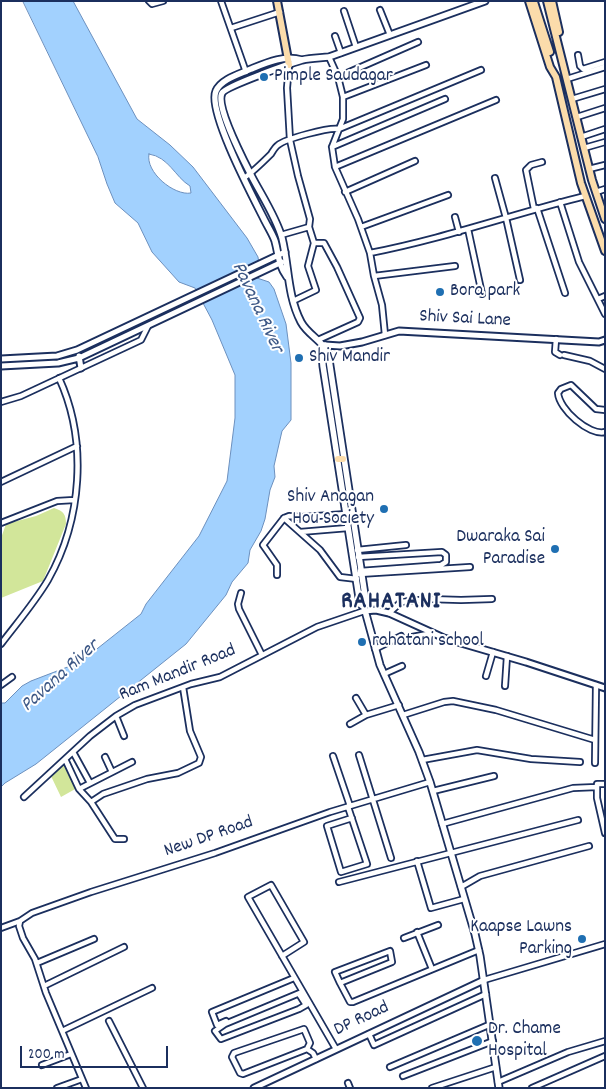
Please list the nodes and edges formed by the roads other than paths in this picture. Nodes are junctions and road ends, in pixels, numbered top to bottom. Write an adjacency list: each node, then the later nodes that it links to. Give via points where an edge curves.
1 (149, 1): 2 (street, via 152,4)
2 (163, 1)
3 (221, 1): 13 (street)
4 (277, 1): 12 (main road)
5 (485, 1): 14 (main road)
6 (529, 1): 30 (main road)
7 (534, 1): 30 (main road)
8 (547, 1): 31 (main road)
9 (552, 1): 31 (main road, via 568,66)
10 (380, 10): 14 (street)
11 (344, 11): 17 (street)
12 (280, 12): 13 (street); 20 (main road)
13 (231, 28): 28 (street)
14 (390, 35): 17 (main road)
15 (335, 36): 18 (street)
16 (418, 42): 29 (street)
17 (356, 47): 18 (main road)
18 (341, 53): 21 (main road)
19 (578, 55): 23 (street, via 583,69)
20 (288, 57): 22 (main road); 24 (main road); 28 (main road)
21 (329, 57): 22 (main road); 29 (street)
22 (302, 60): 24 (main road)
23 (605, 62)
24 (289, 65): 42 (street); 51 (main road, via 231,86 222,93 223,110)
25 (426, 65): 33 (street)
26 (605, 67): 31 (street)
27 (481, 70): 39 (street)
28 (246, 72): 52 (main road, via 219,86 214,103)
29 (338, 77): 33 (street)
30 (556, 77): 58 (main road)
31 (567, 77): 35 (main road)
32 (605, 89): 35 (street)
33 (343, 97): 39 (street, via 343,119)
34 (446, 99): 44 (street)
35 (572, 99): 38 (main road)
36 (496, 100): 49 (street)
37 (605, 108): 38 (street)
38 (577, 117): 41 (main road)
39 (338, 129): 42 (street, via 330,128); 44 (street)
40 (605, 129): 41 (street)
41 (581, 137): 45 (main road)
42 (290, 140): 51 (street, via 277,145); 64 (street, via 310,219)
43 (605, 142): 45 (street)
44 (332, 147): 49 (street)
45 (584, 148): 50 (main road)
46 (415, 161): 55 (street)
47 (542, 162): 60 (street, via 526,170)
48 (605, 165): 50 (street)
49 (335, 167): 55 (street)
50 (589, 169): 56 (main road)
51 (250, 174): 52 (street); 68 (main road)
52 (244, 178): 73 (main road, via 275,242)
53 (495, 178): 62 (street)
54 (605, 189): 56 (street)
55 (345, 192): 65 (street)
56 (596, 192): 63 (main road)
57 (448, 195): 65 (street)
58 (584, 196): 59 (street); 70 (main road)
59 (560, 202): 60 (street); 83 (street, via 579,262)
60 (535, 208): 62 (street); 80 (street)
61 (455, 217): 67 (street)
62 (506, 218): 66 (street); 79 (street)
63 (605, 219)
64 (309, 227): 68 (street); 69 (street)
65 (360, 227): 72 (street)
66 (468, 229): 67 (street); 81 (street)
67 (459, 232): 72 (street)
68 (281, 235): 71 (main road)
69 (314, 243): 84 (street, via 308,266 316,290); 88 (street, via 324,243 360,318 358,322)
70 (605, 251)
71 (285, 252): 73 (street); 74 (main road)
72 (370, 253): 77 (street)
73 (277, 255): 75 (main road); 92 (street)
74 (287, 260): 75 (street); 78 (main road)
75 (279, 262): 78 (main road); 86 (street)
76 (454, 266): 77 (street)
77 (374, 276): 87 (street, via 382,304)
78 (287, 277): 84 (main road)
79 (520, 280)
80 (566, 293)
81 (482, 294)
82 (605, 296): 83 (street)
83 (598, 299): 85 (street)
84 (293, 301): 88 (main road, via 301,324)
85 (605, 314)
86 (148, 326): 93 (street); 96 (street, via 141,340)
87 (385, 335): 89 (street, Shiv Sai Lane, via 399,331); 91 (street, Shiv Sai Lane, via 340,346)
88 (318, 340): 91 (main road)
89 (556, 340): 90 (street, Shiv Sai Lane); 97 (street, via 555,352 590,361)
90 (604, 341)
91 (325, 345): 103 (main road)
92 (78, 350): 93 (street); 94 (street, via 57,356)
93 (79, 358): 95 (street, via 58,363); 96 (street)
94 (1, 359)
95 (1, 366)
96 (81, 368): 98 (street)
97 (605, 369)
98 (59, 378): 99 (street); 102 (street, via 68,395)
99 (1, 402)
100 (605, 410): 101 (street, via 596,409 571,385 558,393 562,405 572,416 595,433)
101 (605, 432)
102 (77, 446): 104 (street); 105 (street)
103 (341, 459): 106 (main road); 112 (main road)
104 (1, 482)
105 (74, 500): 108 (street, via 57,501); 124 (street, via 70,529 48,580)
106 (346, 514): 107 (street); 109 (main road)
107 (284, 518): 110 (street); 115 (street, via 263,545 277,565)
108 (1, 523)
109 (348, 528): 110 (street); 116 (main road)
110 (300, 532): 116 (street, via 320,550 340,577)
111 (406, 545): 112 (street)
112 (357, 550): 113 (main road)
113 (358, 557): 116 (main road); 116 (street, via 442,552 446,555 446,562 441,565)
114 (470, 567): 116 (street)
115 (277, 575)
116 (358, 576): 119 (main road, via 360,604)
117 (241, 593): 127 (street, via 239,609)
118 (492, 599): 120 (street, via 401,602)
119 (364, 609): 120 (street); 125 (main road); 127 (street, Ram Mandir Road, via 317,627)
120 (388, 613): 121 (street)
121 (432, 633): 123 (street); 126 (street)
122 (401, 636): 125 (street)
123 (412, 637)
124 (1, 644)
125 (375, 649): 130 (main road)
126 (493, 652): 128 (street); 131 (street)
127 (262, 655): 136 (street, Ram Mandir Road, via 220,676)
128 (507, 656): 134 (street); 135 (street)
129 (402, 666): 130 (street)
130 (384, 674): 139 (main road)
131 (486, 676)
132 (12, 677): 133 (street)
133 (1, 685)
134 (596, 685): 137 (street); 145 (street)
135 (505, 686)
136 (183, 687): 142 (street, Ram Mandir Road, via 135,705); 165 (street, via 190,731 201,757 199,763 178,773 147,779 103,794)
137 (605, 688)
138 (356, 698): 140 (street)
139 (399, 706): 140 (street); 141 (main road)
140 (366, 715): 143 (street)
141 (403, 715): 145 (street, via 453,701 496,710); 151 (main road)
142 (116, 716): 144 (street); 146 (street, Ram Mandir Road)
143 (350, 724)
144 (124, 736)
145 (595, 740): 154 (street)
146 (73, 752): 150 (street, Ram Mandir Road); 158 (street)
147 (359, 755): 164 (street)
148 (333, 756): 166 (street)
149 (105, 757): 155 (street)
150 (65, 760): 161 (street); 163 (street, Ram Mandir Road)
151 (422, 760): 153 (street, via 477,750 530,759); 157 (main road)
152 (132, 762): 155 (street)
153 (580, 762)
154 (595, 763)
155 (112, 772): 158 (street)
156 (494, 776): 162 (street)
157 (430, 782): 162 (main road); 164 (street, New DP Road)
158 (90, 783): 161 (street)
159 (605, 784): 160 (street, via 597,784)
160 (597, 787): 171 (street, via 573,788); 172 (street)
161 (79, 789): 165 (street)
162 (433, 791): 171 (main road)
163 (24, 797)
164 (374, 799): 166 (street, New DP Road); 176 (street)
165 (91, 802): 173 (street, via 116,839)
166 (349, 806): 167 (street, New DP Road); 168 (street)
167 (330, 812): 170 (street); 181 (street, New DP Road, via 88,893 32,913)
168 (352, 818): 170 (street); 170 (street, via 367,864 341,872 327,826)
169 (578, 820): 175 (street)
170 (334, 824)
171 (442, 824): 175 (main road)
172 (605, 833)
173 (124, 839)
174 (590, 846): 179 (street, via 480,876)
175 (451, 852): 177 (street); 179 (main road)
176 (391, 858)
177 (417, 861): 178 (street); 180 (street, via 431,908)
178 (339, 882)
179 (461, 888): 180 (main road)
180 (464, 899): 189 (main road)
181 (20, 921): 183 (street, New DP Road); 191 (street, via 19,926)
182 (438, 925): 184 (street)
183 (1, 928)
184 (417, 932): 185 (street); 192 (street)
185 (404, 938)
186 (94, 939): 191 (street)
187 (605, 944): 194 (street)
188 (124, 947): 196 (street)
189 (479, 950): 192 (street); 194 (main road)
190 (282, 956): 190 (street, via 248,897 271,885 304,942); 193 (street)
191 (37, 964): 196 (street)
192 (432, 969): 195 (street, via 353,1002 348,1000)
193 (293, 978): 198 (street); 198 (street, via 213,1011 217,1025)
194 (484, 980): 199 (main road); 203 (street, DP Road)
195 (340, 983): 195 (street, via 392,962 390,952 335,972)
196 (44, 986): 202 (street)
197 (152, 988): 202 (street)
198 (300, 991): 198 (street, via 225,1024 215,1031 221,1039 299,1009 306,1005); 206 (street)
199 (486, 994): 201 (main road); 203 (street, via 374,1045)
200 (109, 1021): 219 (street)
201 (491, 1024): 205 (main road); 212 (street)
202 (62, 1031): 208 (street)
203 (368, 1034): 206 (street, DP Road)
204 (605, 1040): 216 (street, via 568,1052)
205 (493, 1041): 213 (main road); 214 (street)
206 (336, 1049): 207 (street, DP Road)
207 (311, 1053): 207 (street, via 306,1030 302,1029 234,1053 232,1057 243,1074); 210 (street, DP Road); 210 (street, via 307,1053)
208 (72, 1054): 211 (street); 215 (street)
209 (605, 1056): 222 (street)
210 (309, 1059): 220 (street, DP Road)
211 (42, 1065)
212 (390, 1067)
213 (496, 1067): 216 (main road); 221 (street)
214 (403, 1076)
215 (82, 1079): 217 (street); 218 (street)
216 (499, 1085)
217 (57, 1088)
218 (86, 1088)
219 (143, 1088)
220 (254, 1088)
221 (432, 1088)
222 (532, 1088)

